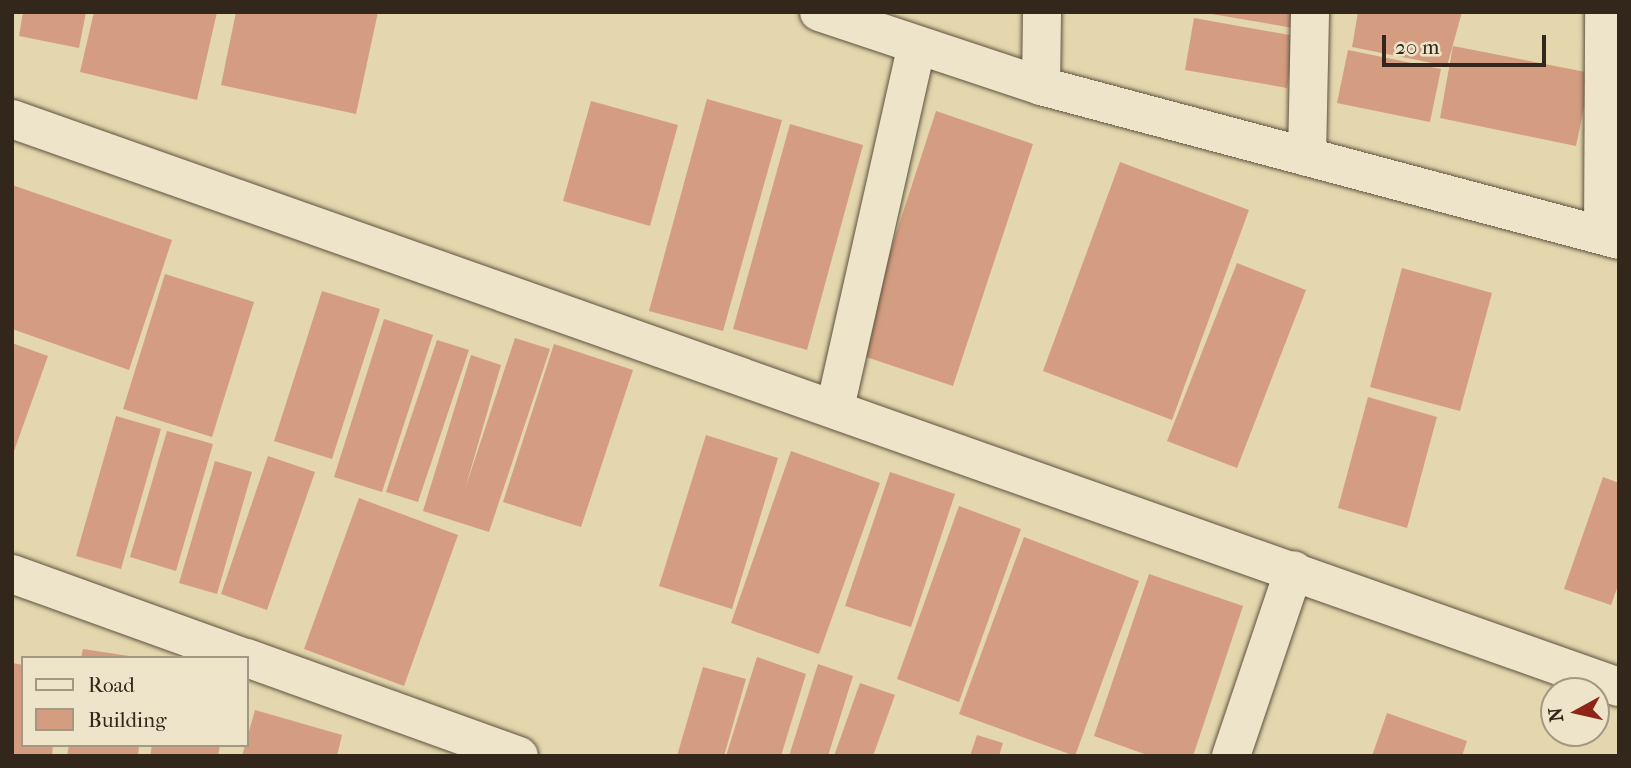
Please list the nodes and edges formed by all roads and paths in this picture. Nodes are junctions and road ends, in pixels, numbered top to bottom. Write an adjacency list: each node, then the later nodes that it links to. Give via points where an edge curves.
1 (819, 12): 5 (street)
2 (1042, 12): 6 (street)
3 (1310, 12): 8 (street)
4 (1604, 12): 9 (street)
5 (916, 45): 6 (street); 10 (street)
6 (1041, 86): 8 (street)
7 (12, 119): 10 (street)
8 (1307, 157): 9 (street)
9 (1611, 237)
10 (835, 408): 11 (street)
11 (1294, 569): 15 (street); 17 (street)
12 (12, 574): 13 (street)
13 (240, 656)
14 (248, 659): 16 (street)
15 (1619, 687)
16 (519, 756)
17 (1231, 756)

